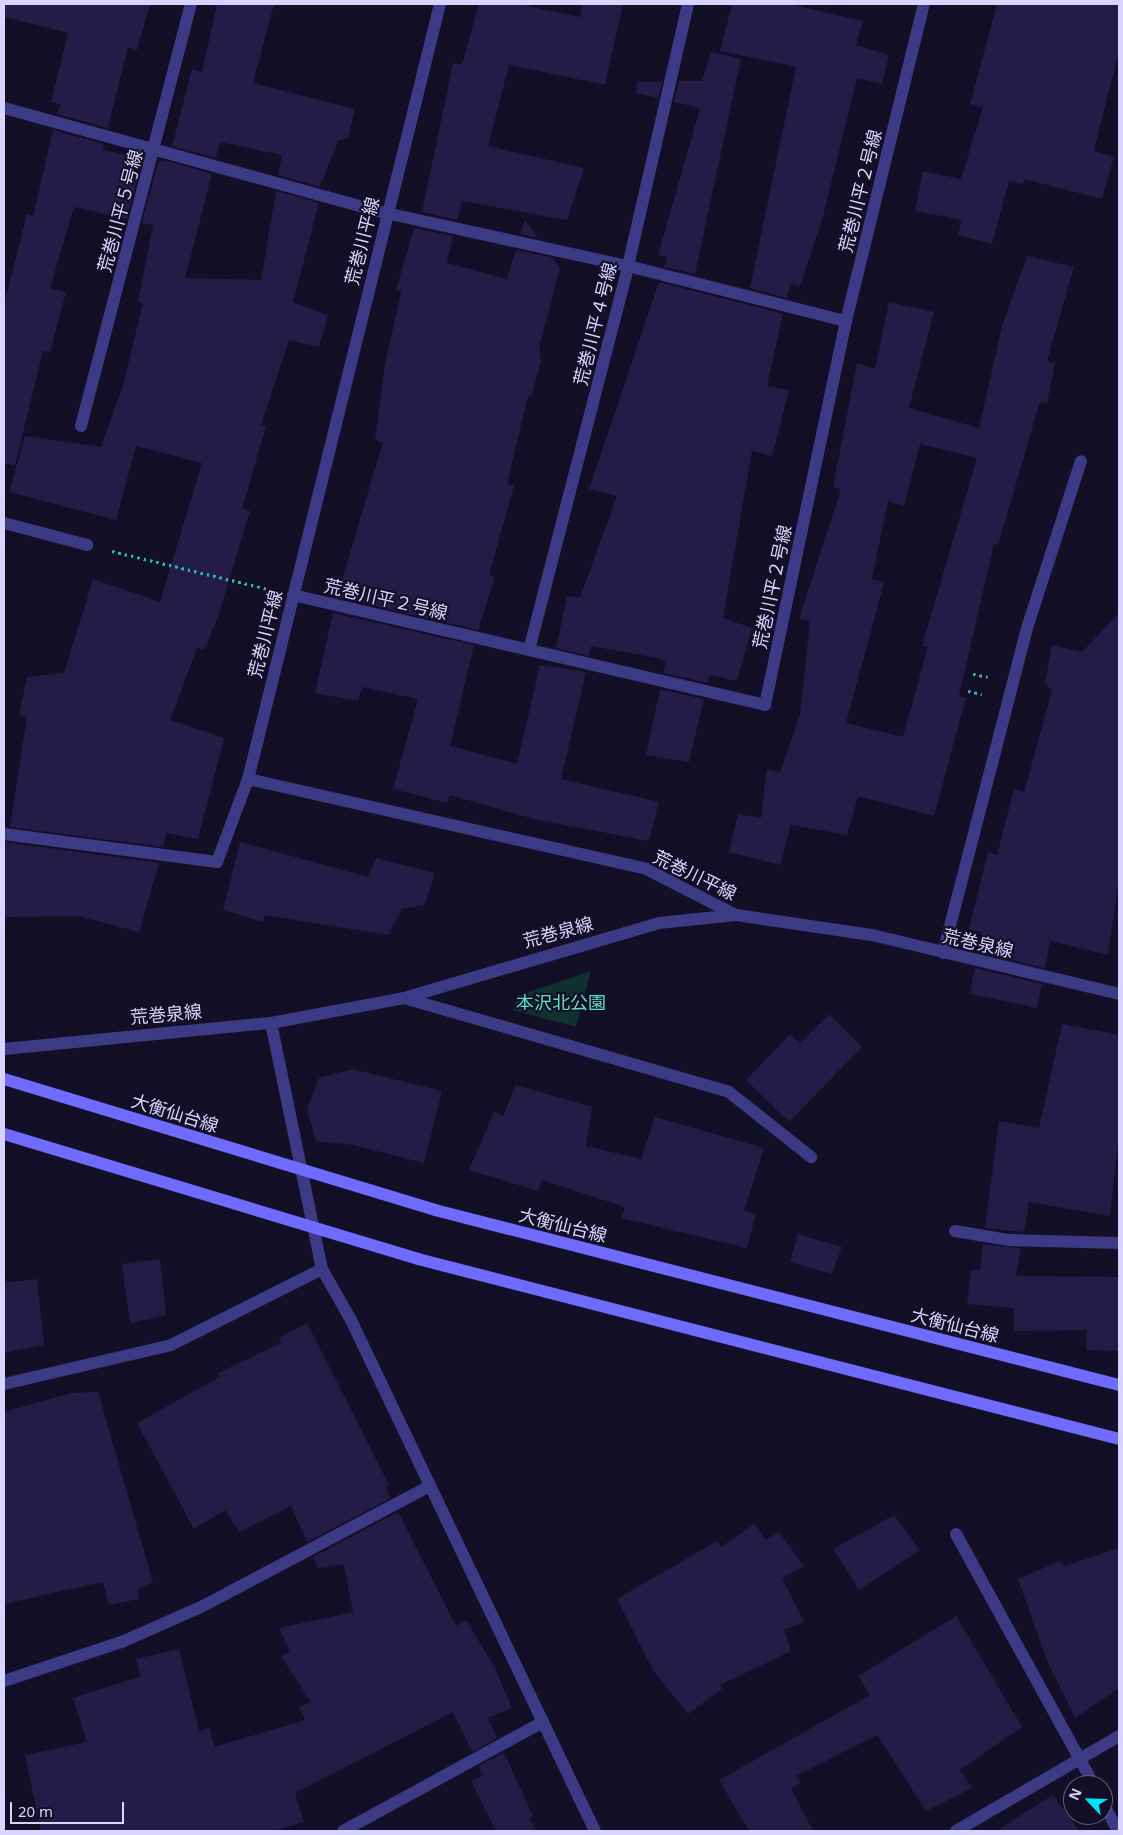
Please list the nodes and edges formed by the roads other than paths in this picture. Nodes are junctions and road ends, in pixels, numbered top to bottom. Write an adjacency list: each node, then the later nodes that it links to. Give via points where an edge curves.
1 (191, 4): 6 (street, 荒巻川平５号線)
2 (440, 4): 7 (street, 荒巻川平線)
3 (688, 4): 8 (street, 荒巻川平４号線)
4 (924, 4): 9 (street, 荒巻川平２号線)
5 (4, 108): 6 (street)
6 (155, 149): 7 (street); 10 (street, 荒巻川平５号線)
7 (386, 213): 8 (street); 14 (street, 荒巻川平線)
8 (628, 266): 9 (street); 15 (street, 荒巻川平４号線)
9 (846, 321): 15 (street, 荒巻川平２号線, via 765,705)
10 (81, 426)
11 (1081, 461): 19 (street, via 1028,625)
12 (4, 522): 13 (street)
13 (87, 545)
14 (293, 594): 15 (street, 荒巻川平２号線); 16 (street, 荒巻川平線)
15 (528, 650)
16 (248, 779): 17 (street, via 217,862); 18 (street, 荒巻川平線, via 646,868)
17 (4, 834)
18 (736, 915): 19 (street, 荒巻泉線, via 872,935); 21 (street, 荒巻泉線, via 659,923)
19 (943, 953): 20 (street, 荒巻泉線)
20 (1119, 993)
21 (404, 998): 22 (street, 荒巻泉線); 26 (street, via 729,1092)
22 (271, 1022): 23 (street, 荒巻泉線); 29 (street)
23 (4, 1049)
24 (4, 1079): 31 (main road, 大衡仙台線, bridge, via 435,1210)
25 (4, 1134): 32 (main road, bridge, via 418,1259)
26 (811, 1157)
27 (955, 1232): 28 (street, via 1009,1240)
28 (1119, 1243)
29 (322, 1269): 30 (street, via 170,1345); 33 (street)
30 (4, 1384)
31 (1119, 1385)
32 (1119, 1439)
33 (430, 1486): 35 (street, via 203,1606 124,1641); 36 (street)
34 (956, 1534): 38 (street)
35 (4, 1681)
36 (543, 1722): 40 (street); 41 (street)
37 (1119, 1736): 38 (street)
38 (1080, 1759): 39 (street); 42 (street)
39 (1089, 1775)
40 (343, 1831)
41 (595, 1831)
42 (956, 1831)

